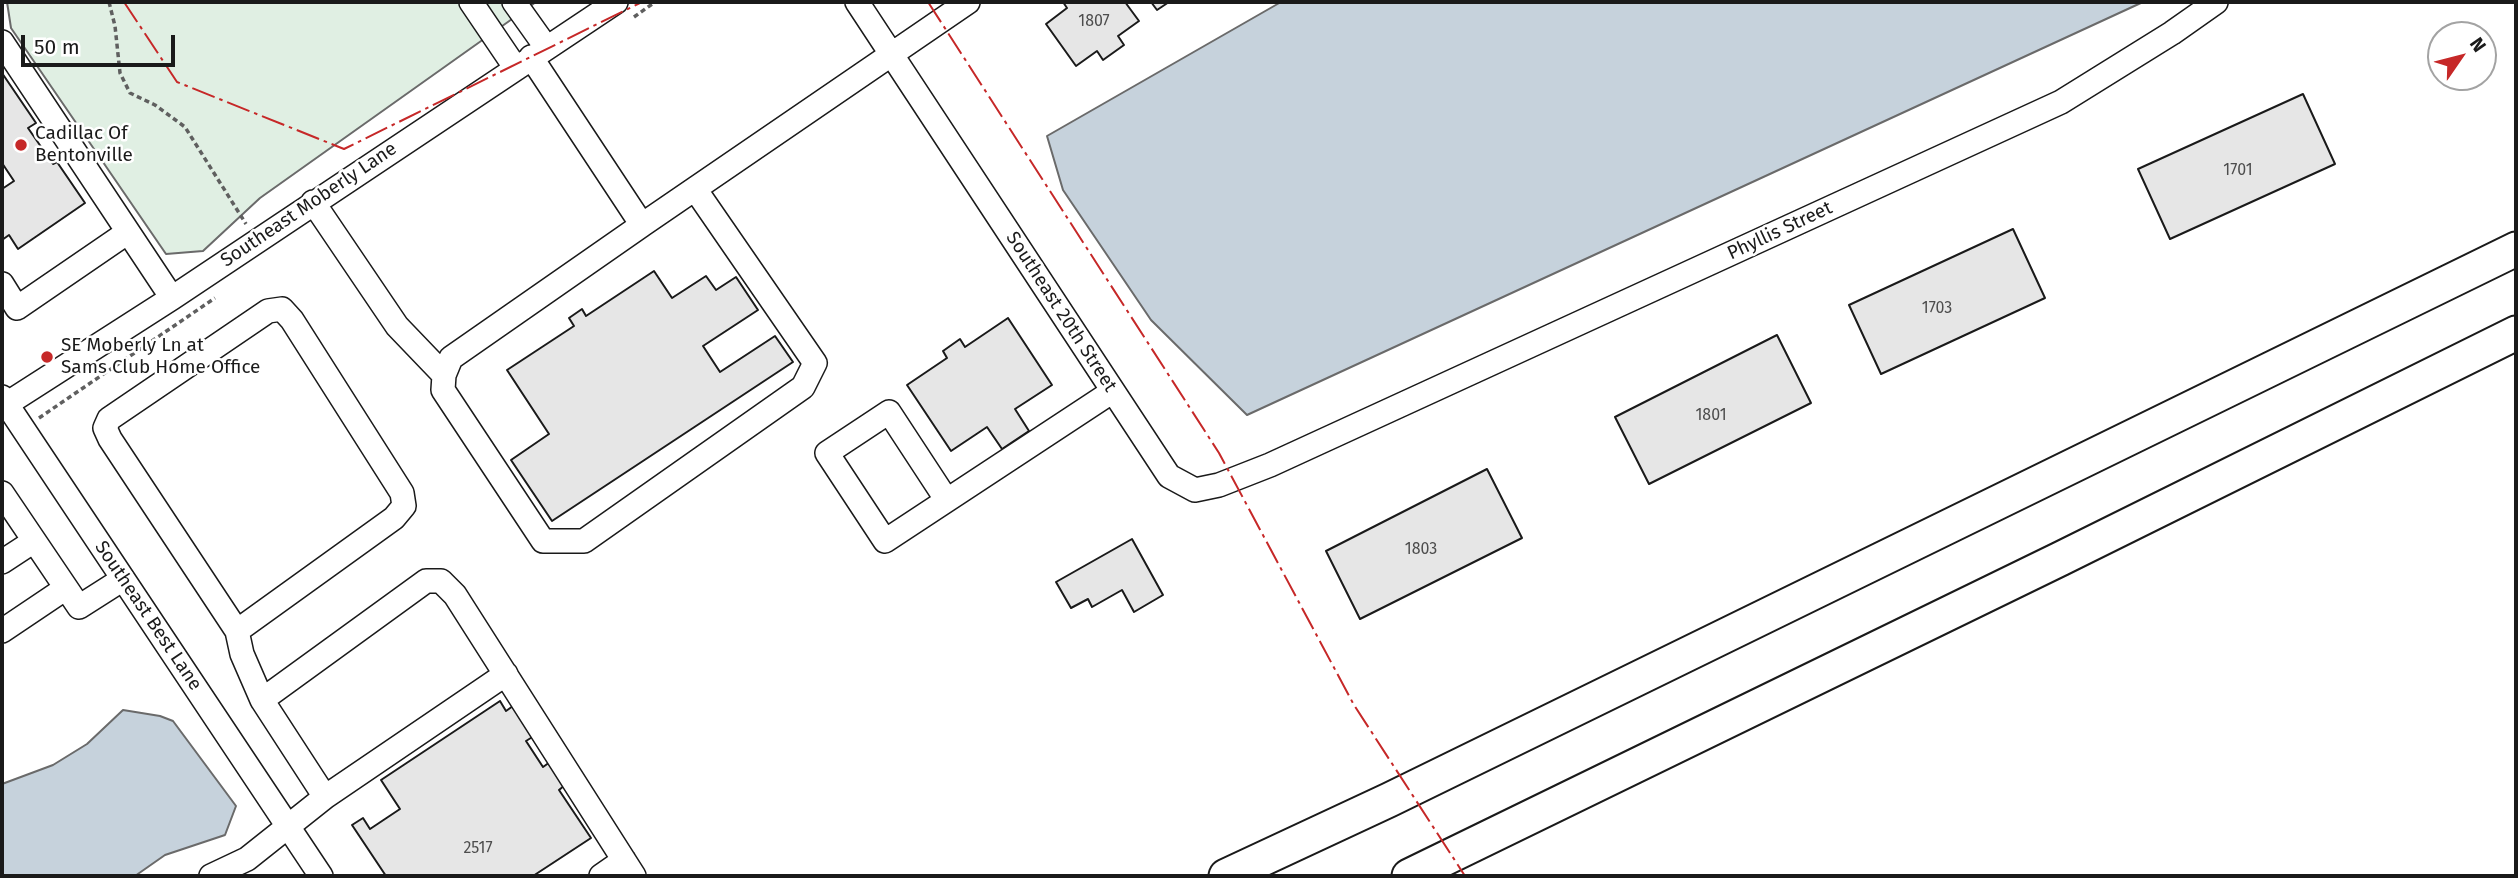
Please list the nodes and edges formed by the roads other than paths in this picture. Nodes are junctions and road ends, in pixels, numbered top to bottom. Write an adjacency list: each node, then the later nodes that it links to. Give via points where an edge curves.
1 (471, 2): 9 (street)
2 (514, 2): 9 (street)
3 (616, 2): 9 (street, Southeast Moberly Lane)
4 (857, 2): 8 (street, Southeast 20th Street)
5 (968, 2): 8 (street)
6 (2216, 2): 23 (street, Phyllis Street, via 2062,102)
7 (2, 42): 13 (street)
8 (891, 55): 10 (street); 20 (street, Southeast 20th Street)
9 (531, 57): 11 (street, Southeast Moberly Lane); 12 (street)
10 (695, 189): 12 (street); 19 (street, via 815,363 803,387 584,541 543,541 443,390)
11 (313, 202): 16 (street, Southeast Moberly Lane); 19 (street, via 397,326)
12 (642, 225): 19 (street, via 451,358)
13 (128, 232): 15 (street, via 17,308); 16 (street)
14 (2516, 249): 41 (highway)
15 (2, 284)
16 (173, 298): 21 (street, Southeast Moberly Lane)
17 (2516, 333): 22 (highway)
18 (2516, 353): 22 (highway)
19 (444, 375)
20 (1113, 391): 23 (street, Southeast 20th Street, via 1169,476 1195,490 1219,485); 25 (street)
21 (3, 403): 28 (street, Southeast Best Lane)
22 (2365, 407): 42 (highway)
23 (1331, 437)
24 (2, 493): 26 (street)
25 (946, 499): 25 (street, via 885,541 827,453 889,412)
26 (34, 541): 27 (street); 29 (street)
27 (2, 562)
28 (123, 579): 29 (street, via 79,607); 35 (street, Southeast Best Lane)
29 (66, 588): 30 (street)
30 (2, 631)
31 (237, 631): 31 (street, via 105,428 109,419 268,311 282,309 402,492 404,506 394,518); 33 (street)
32 (506, 674): 33 (street, via 455,595 441,581 426,581); 34 (street); 36 (street)
33 (262, 700): 34 (street)
34 (325, 797): 35 (street)
35 (289, 827): 37 (street, via 247,859); 39 (street, Southeast Best Lane)
36 (629, 868): 40 (street)
37 (240, 870): 38 (street)
38 (211, 876)
39 (321, 876)
40 (601, 876)
41 (1226, 876)
42 (1409, 876)

